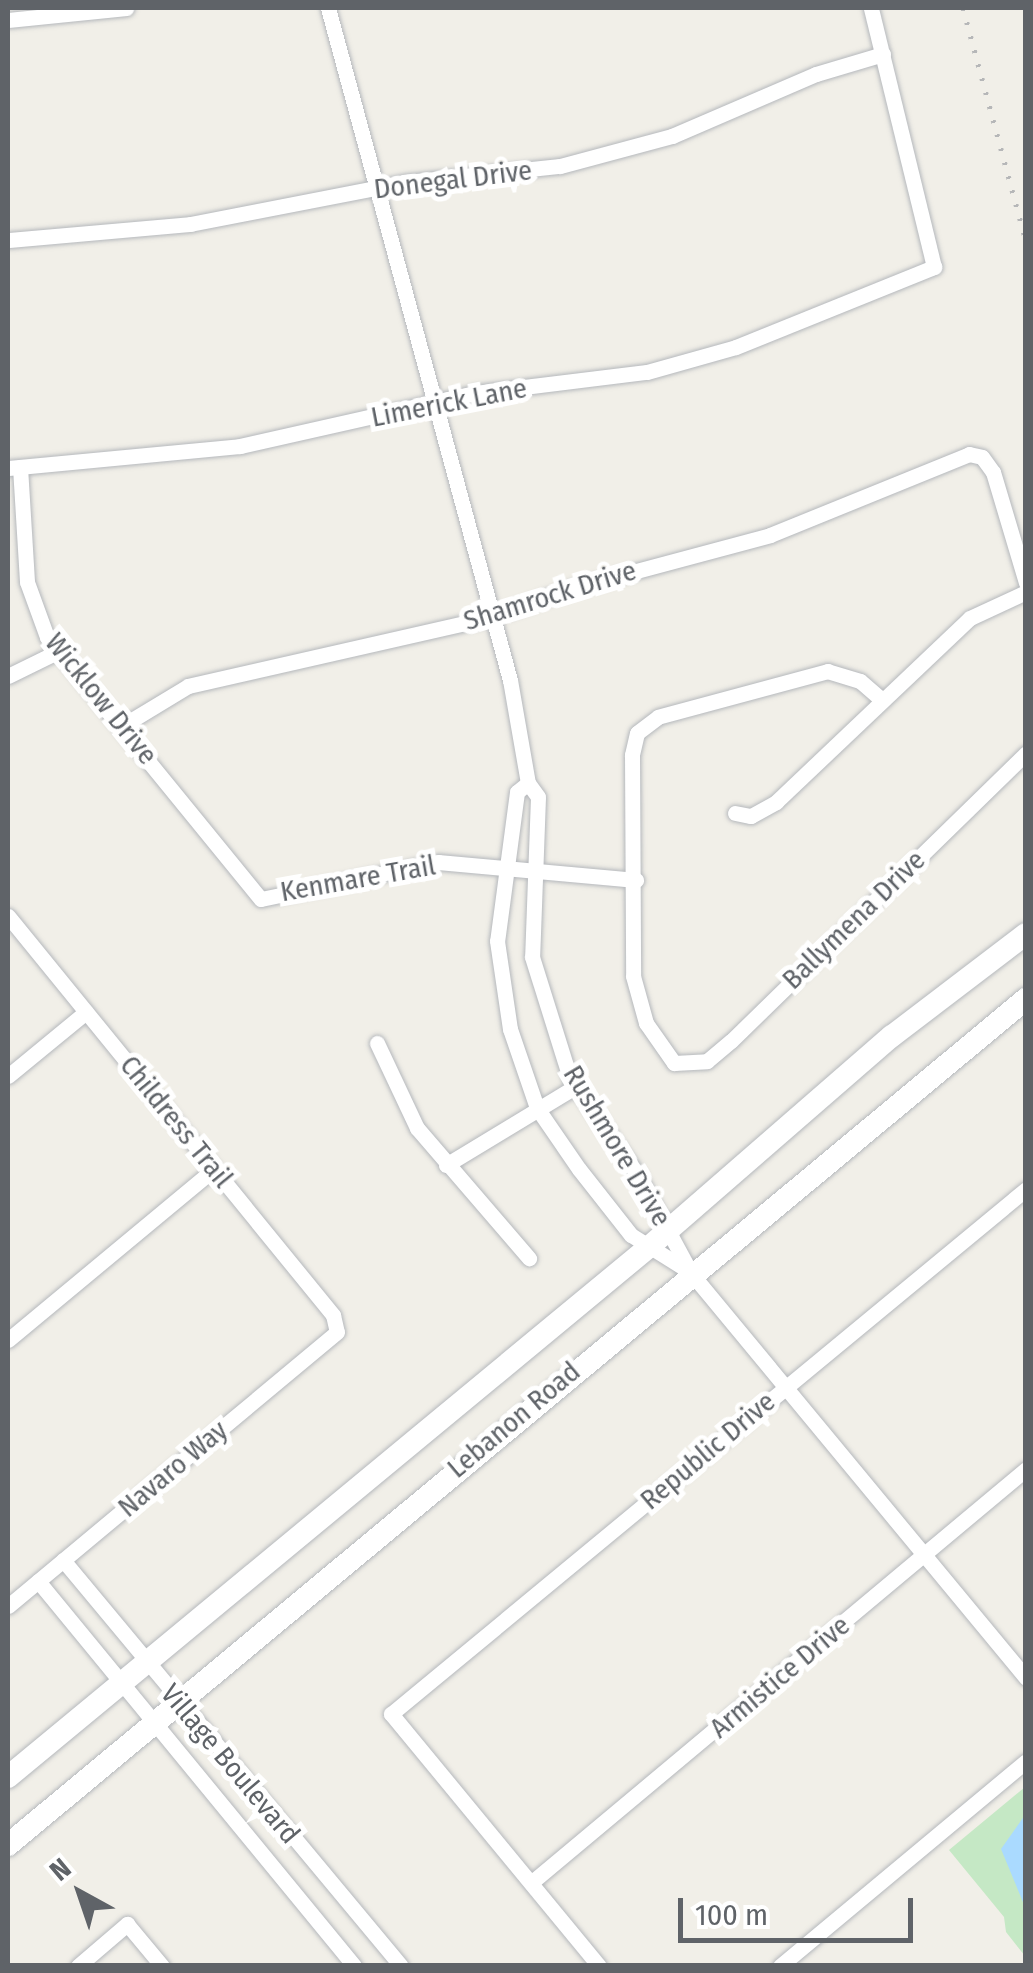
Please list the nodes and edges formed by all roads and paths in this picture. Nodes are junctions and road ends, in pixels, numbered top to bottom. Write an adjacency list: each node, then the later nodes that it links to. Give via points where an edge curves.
1 (126, 8): 4 (street)
2 (328, 8): 6 (street, Rushmore Drive)
3 (872, 8): 5 (street)
4 (8, 20)
5 (883, 54): 6 (street, Donegal Drive, via 630,150 526,172); 8 (street, Limerick Lane, via 934,267 689,362 621,377 476,393)
6 (377, 189): 7 (street, Donegal Drive, via 190,224); 8 (street, Rushmore Drive)
7 (8, 240)
8 (436, 406): 9 (street, Limerick Lane, via 240,446); 12 (street, Rushmore Drive)
9 (14, 468): 13 (street, Wicklow Drive, via 27,582)
10 (1026, 583): 12 (street, Shamrock Drive, via 993,472 977,454 953,457 770,535 569,589)
11 (1026, 592): 15 (street, via 978,612)
12 (491, 618): 16 (street, Shamrock Drive, via 188,686); 18 (street, Rushmore Drive)
13 (58, 652): 14 (street); 16 (street, Wicklow Drive)
14 (8, 676)
15 (882, 700): 19 (street, via 776,802 751,816); 22 (street, via 860,681 828,670 645,723 632,755)
16 (122, 726): 23 (street, Wicklow Drive)
17 (1026, 753): 22 (street, Ballymena Drive, via 706,1062 674,1063 651,1032 636,993)
18 (528, 783): 20 (street, Rushmore Drive, via 517,792); 21 (street, Rushmore Drive, via 538,797)
19 (735, 813)
20 (507, 867): 21 (street, Kenmare Trail); 23 (street, Kenmare Trail, via 438,862); 31 (street, Rushmore Drive, via 500,984)
21 (538, 870): 22 (street, Kenmare Trail); 30 (street, Rushmore Drive, via 532,957)
22 (636, 880)
23 (261, 899)
24 (8, 916): 27 (street, Childress Trail)
25 (1026, 934): 35 (main road, Lebanon Road, via 892,1036)
26 (1026, 999): 38 (main road, Lebanon Road)
27 (86, 1012): 29 (street); 33 (street, Childress Trail)
28 (377, 1043): 32 (street, via 406,1110)
29 (8, 1076)
30 (575, 1086): 31 (street); 35 (street, Rushmore Drive)
31 (538, 1108): 32 (street); 36 (street, Rushmore Drive, via 631,1235)
32 (446, 1165): 37 (street)
33 (214, 1169): 39 (street, Childress Trail, via 333,1315); 40 (street)
34 (1026, 1189): 41 (street, Republic Drive)
35 (668, 1230): 36 (main road, Lebanon Road); 38 (street, Rushmore Drive)
36 (650, 1246): 38 (street, Rushmore Drive); 47 (main road, Lebanon Road)
37 (529, 1258)
38 (691, 1273): 41 (street, Rushmore Drive); 50 (main road, Lebanon Road)
39 (338, 1332): 44 (street, Navaro Way)
40 (8, 1340)
41 (785, 1388): 43 (street, Rushmore Drive); 57 (street, Republic Drive, via 391,1714)
42 (1026, 1468): 43 (street, Armistice Drive)
43 (924, 1558): 48 (street, Rushmore Drive); 57 (street, Armistice Drive)
44 (63, 1560): 45 (street, Navaro Way); 47 (street, Village Boulevard)
45 (38, 1580): 46 (street, Navaro Way); 49 (street, Village Boulevard)
46 (8, 1606)
47 (145, 1664): 49 (main road, Lebanon Road); 50 (street, Village Boulevard)
48 (1026, 1678)
49 (122, 1682): 51 (street, Village Boulevard); 53 (main road, Lebanon Road)
50 (176, 1702): 51 (main road, Lebanon Road); 54 (street, Village Boulevard)
51 (153, 1724): 55 (street, Village Boulevard); 56 (main road, Lebanon Road)
52 (1026, 1761): 63 (street)
53 (8, 1777)
54 (241, 1778): 55 (street); 61 (street, Village Boulevard)
55 (216, 1799): 60 (street, Village Boulevard)
56 (8, 1846)
57 (532, 1882): 62 (street)
58 (78, 1966): 59 (street, via 127,1924)
59 (162, 1966)
60 (354, 1966)
61 (401, 1966)
62 (599, 1966)
63 (780, 1966)

